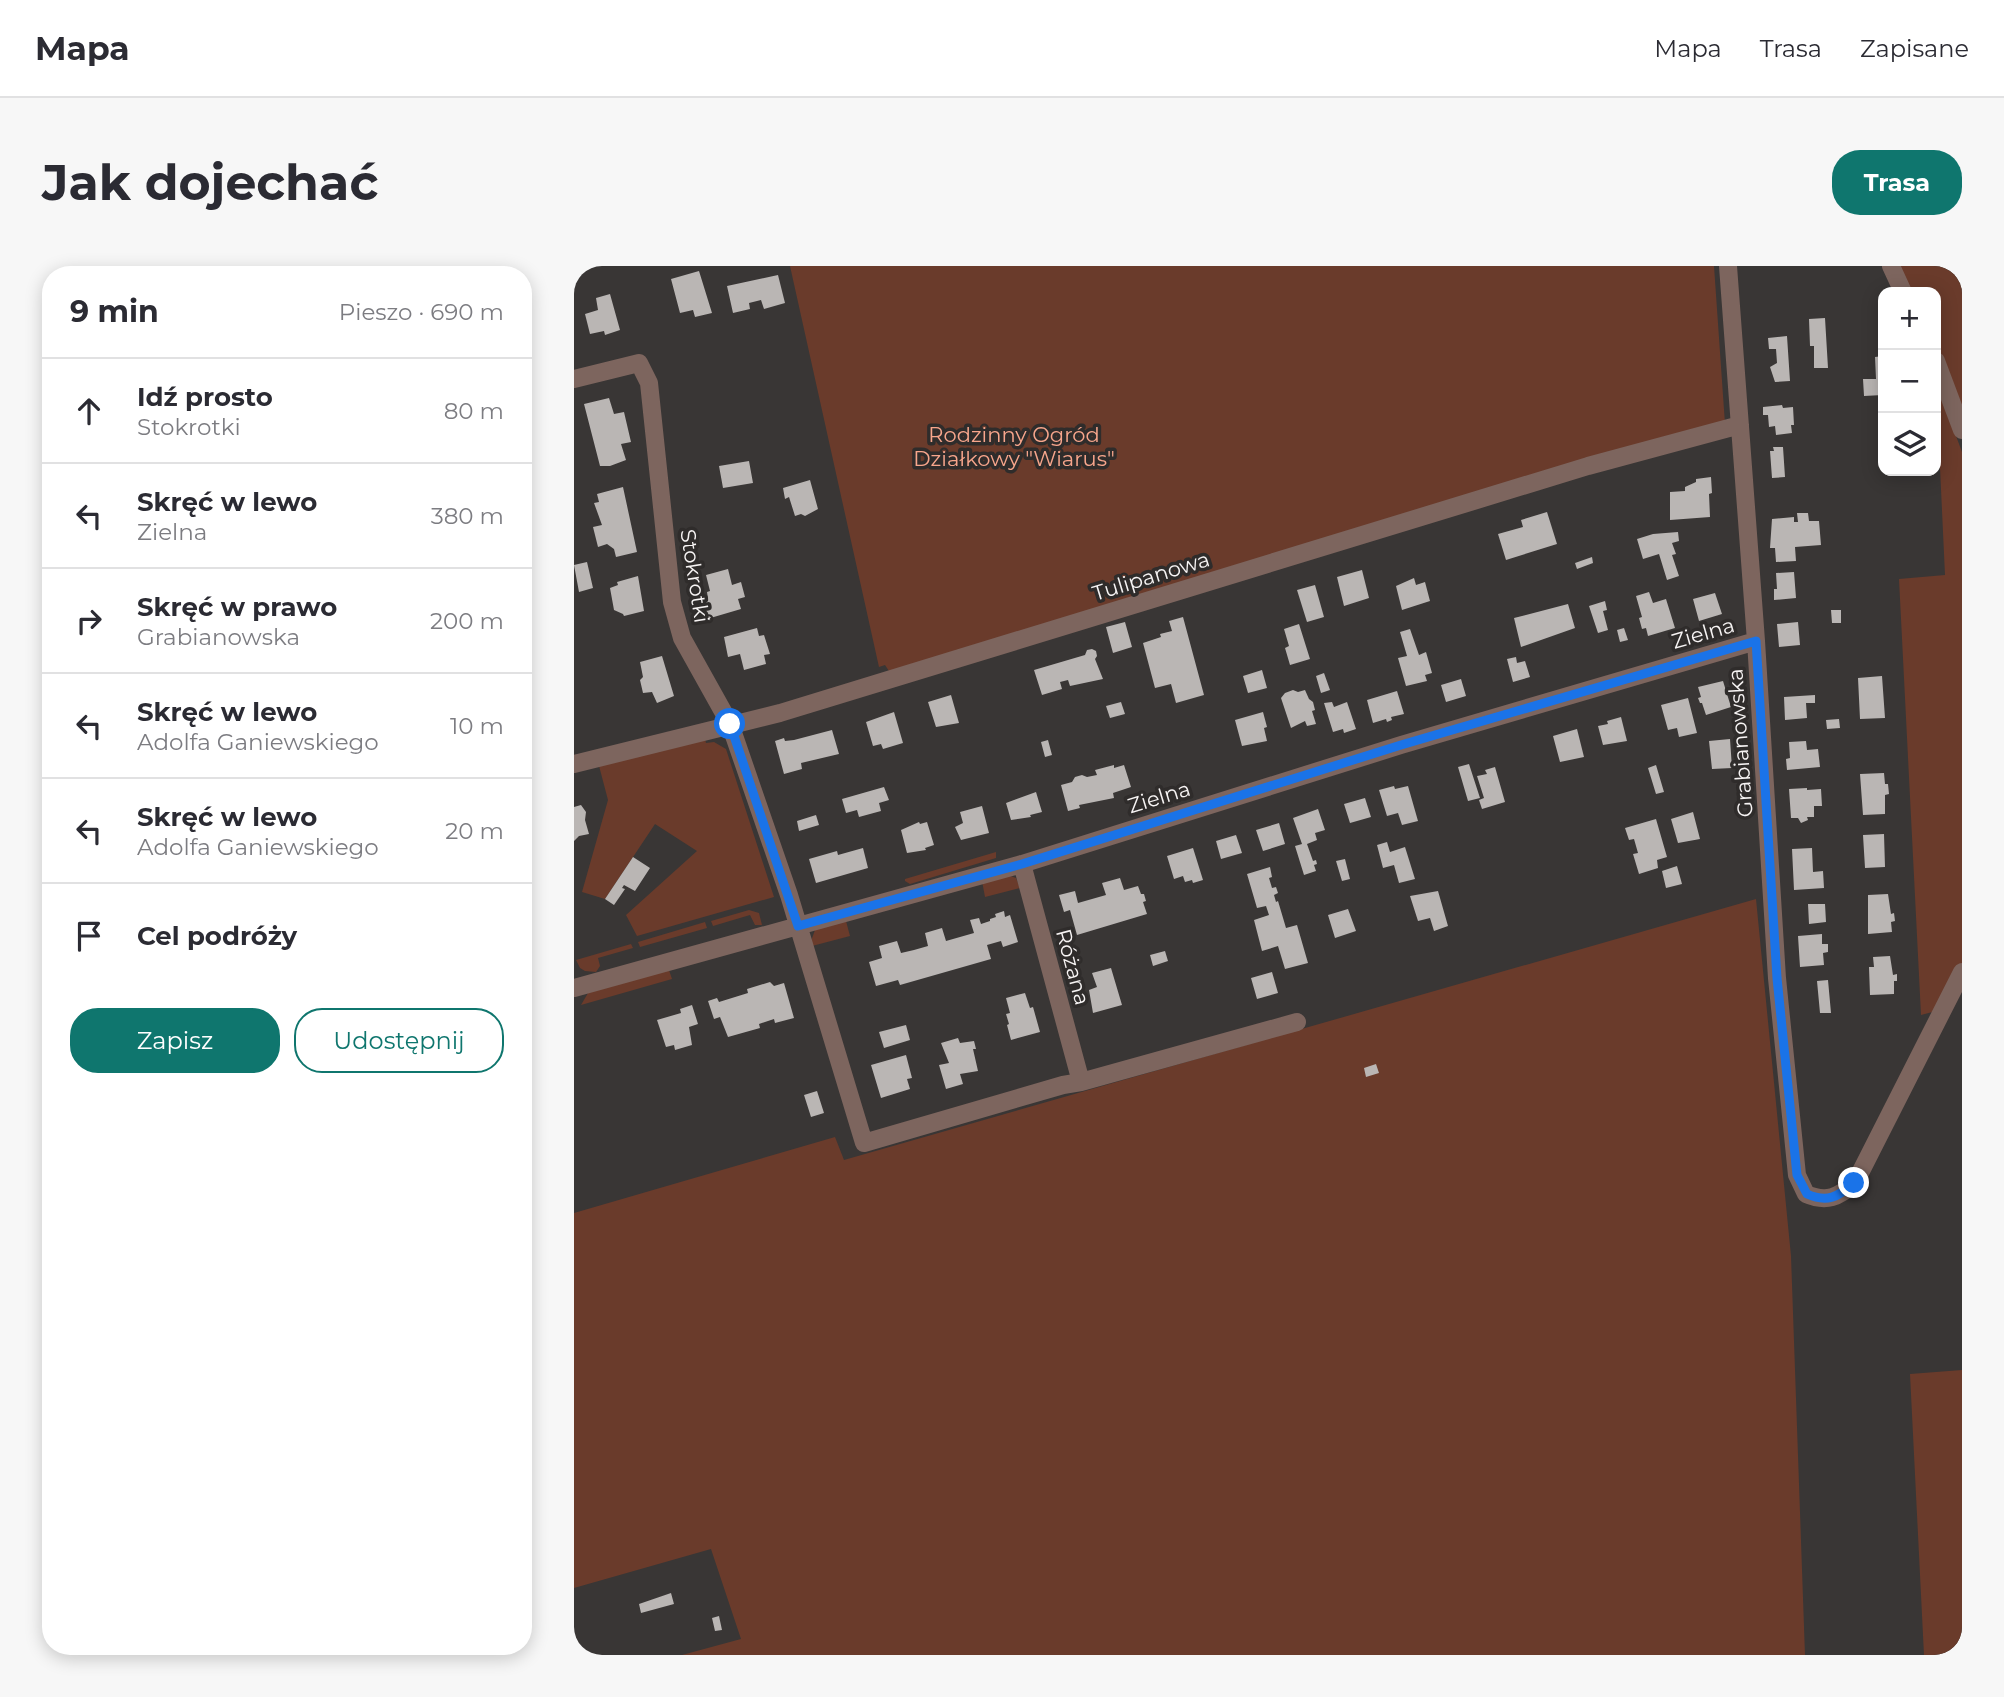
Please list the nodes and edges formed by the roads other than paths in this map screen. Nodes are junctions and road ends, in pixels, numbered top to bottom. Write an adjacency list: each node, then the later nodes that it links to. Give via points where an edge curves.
1 (1728, 266): 6 (street, Grabianowska)
2 (1891, 266): 3 (street)
3 (1901, 287)
4 (1941, 374): 7 (street)
5 (574, 379): 9 (street, Stokrotki, via 639,363 649,383 672,602 682,638)
6 (1740, 425): 8 (street, Grabianowska); 9 (street, Tulipanowa, via 1588,466 779,713)
7 (1962, 430)
8 (1756, 641): 11 (street, Zielna, via 1401,745); 13 (street, Grabianowska, via 1777,978 1797,1175 1807,1194 1820,1200 1838,1197 1854,1183)
9 (730, 724): 10 (street, Tulipanowa); 12 (street, Stokrotki)
10 (574, 764)
11 (1022, 864): 12 (street, Zielna); 16 (street, Różana)
12 (798, 926): 14 (street, Zielna); 16 (street, Stokrotki, via 864,1143)
13 (1962, 972)
14 (574, 988)
15 (1297, 1022): 16 (street)
16 (1081, 1082)

